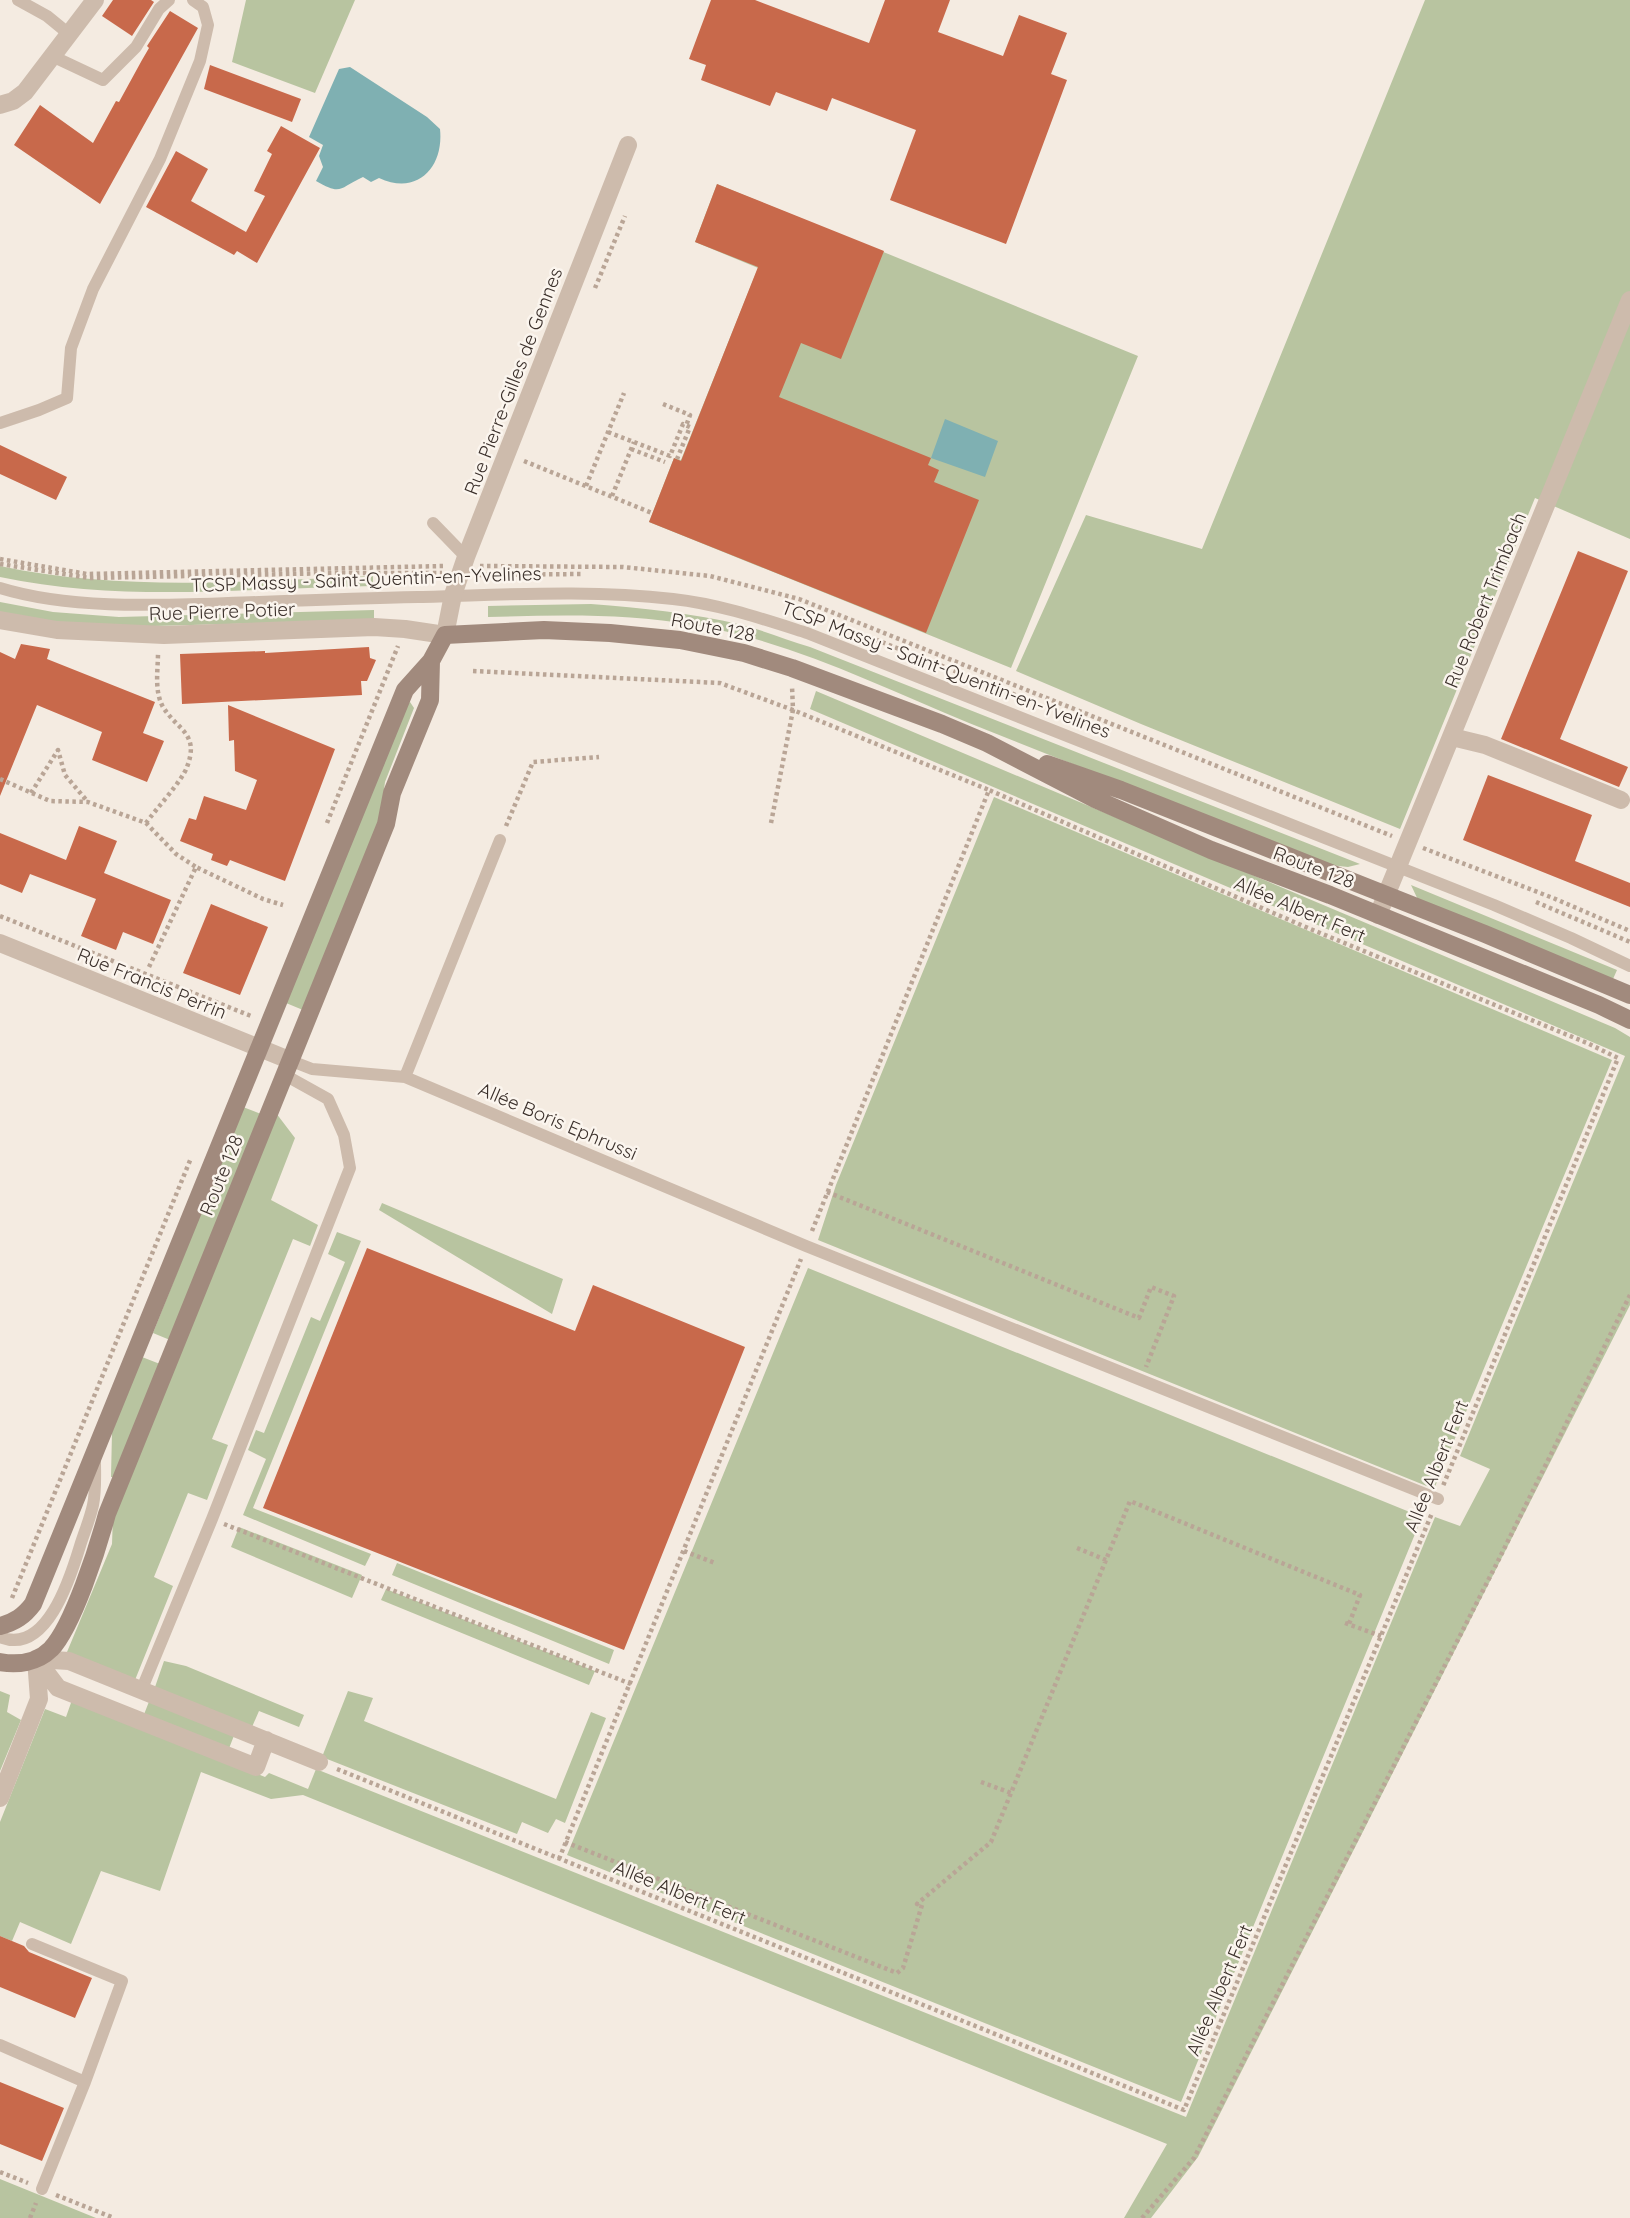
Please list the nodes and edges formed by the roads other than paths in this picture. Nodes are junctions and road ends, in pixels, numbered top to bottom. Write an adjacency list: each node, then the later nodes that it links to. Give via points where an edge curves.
1 (18, 0): 5 (lane)
2 (95, 0): 5 (street)
3 (169, 0): 6 (lane, via 136,47 103,80)
4 (193, 0): 10 (lane, via 203,7 208,24 200,61 160,159 93,289 71,348 67,398)
5 (69, 34): 6 (street)
6 (52, 56): 7 (street, via 25,92)
7 (0, 106)
8 (628, 145): 12 (street, Rue Pierre-Gilles de Gennes)
9 (1630, 300): 18 (street, Rue Robert Trimbach)
10 (0, 423)
11 (433, 523): 12 (lane)
12 (466, 557): 14 (street, Rue Pierre-Gilles de Gennes)
13 (0, 588): 14 (lane, TCSP Massy - Saint-Quentin-en-Yvelines, via 52,599 114,603)
14 (453, 595): 16 (street, Rue Pierre-Gilles de Gennes); 22 (lane, TCSP Massy - Saint-Quentin-en-Yvelines, via 593,592 675,599 736,611 807,633)
15 (0, 620): 16 (street, Rue Pierre Potier, via 57,630 129,634 374,628)
16 (445, 635): 17 (main road, Route 128); 19 (main road, Route 128, via 544,630 680,640 792,668)
17 (431, 661): 29 (main road, Route 128, via 405,690); 30 (main road, Route 128, via 430,700 392,793 386,824)
18 (1452, 737): 20 (street, via 1485,745); 22 (street, Rue Robert Trimbach)
19 (987, 743): 23 (main road, Route 128, via 1121,790); 24 (main road, Route 128, via 1129,814)
20 (1621, 800)
21 (500, 840): 31 (lane)
22 (1398, 868): 23 (street, Rue Robert Trimbach); 26 (lane, TCSP Massy - Saint-Quentin-en-Yvelines)
23 (1386, 895): 24 (street, Rue Robert Trimbach); 27 (main road, Route 128)
24 (1378, 915): 28 (main road, Route 128)
25 (0, 943): 29 (street, Rue Francis Perrin)
26 (1630, 966)
27 (1630, 995)
28 (1630, 1020)
29 (258, 1048): 30 (street, Rue Francis Perrin); 32 (main road, Route 128)
30 (286, 1067): 31 (lane, Allée Boris Ephrussi); 37 (main road, Route 128, via 73,1610 50,1650); 39 (lane, via 328,1099 344,1135 350,1168)
31 (405, 1077): 33 (lane, Allée Boris Ephrussi, via 806,1246)
32 (95, 1454): 34 (main road, Route 128, via 33,1604 24,1615); 36 (lane, via 94,1503 76,1560 55,1608)
33 (1438, 1500)
34 (0, 1626)
35 (0, 1637): 36 (lane)
36 (26, 1638): 37 (lane)
37 (36, 1659): 38 (main road); 39 (street, via 69,1661); 40 (street, via 58,1688); 43 (street, via 39,1699)
38 (0, 1662)
39 (141, 1690): 40 (street); 41 (street)
40 (131, 1717): 41 (street, via 256,1767)
41 (266, 1740): 42 (street)
42 (320, 1762)
43 (0, 1798)
44 (32, 1944): 46 (lane, via 122,1981)
45 (0, 2045): 46 (lane)
46 (85, 2082): 47 (lane)
47 (42, 2189)

